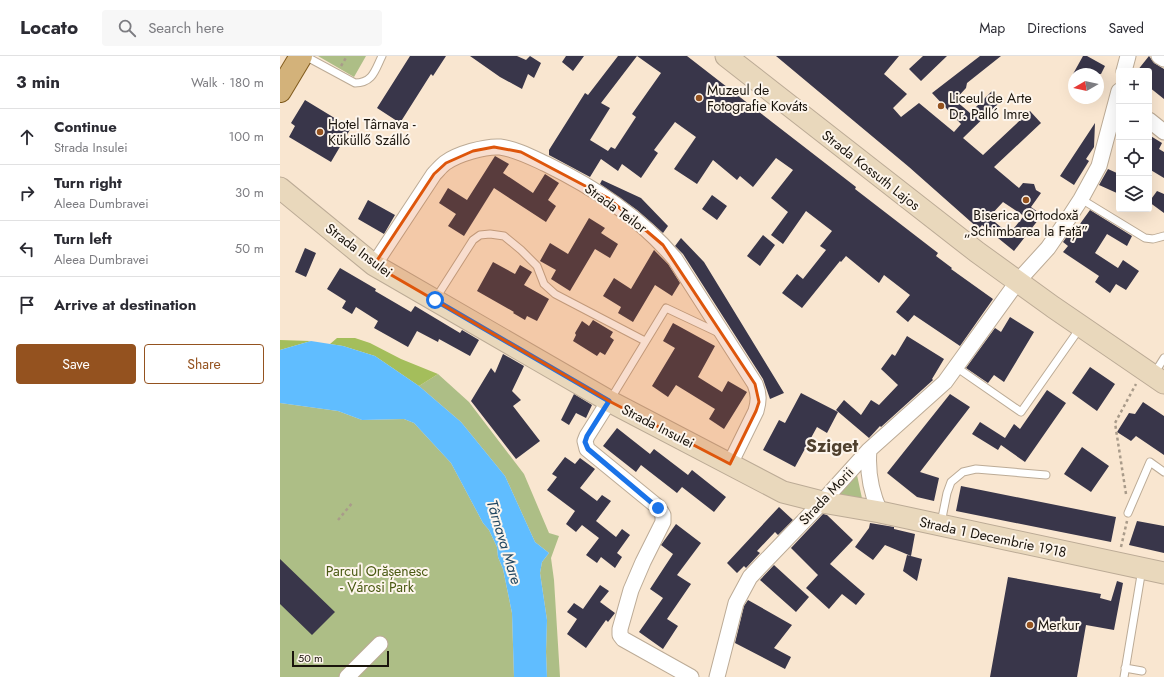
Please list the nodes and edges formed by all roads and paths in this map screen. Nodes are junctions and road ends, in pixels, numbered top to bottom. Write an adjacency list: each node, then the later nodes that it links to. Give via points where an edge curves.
1 (301, 56): 9 (main road)
2 (305, 56): 3 (lane, via 355,83 361,83 372,77)
3 (382, 56)
4 (726, 56): 17 (main road, Strada Kossuth Lajos)
5 (1128, 56): 8 (street)
6 (1159, 56): 7 (street)
7 (1164, 60)
8 (1125, 68)
9 (280, 91)
10 (1116, 103): 14 (street, Strada Morii, via 1099,166)
11 (1152, 122): 12 (street)
12 (1164, 132)
13 (281, 189): 16 (main road, Strada Insulei)
14 (1082, 199): 15 (lane, via 1145,238); 17 (street, Strada Morii, via 1048,248)
15 (1164, 236)
16 (374, 265): 18 (main road, Strada Insulei); 20 (street, Strada Teilor, via 434,174 442,166 473,151 500,147 521,152 571,176 608,198 634,218 659,240 675,259)
17 (1018, 282): 19 (main road, Strada Kossuth Lajos); 23 (street, Strada Morii)
18 (435, 300): 21 (lane, via 473,240 480,235 504,236 537,266 544,284 555,294); 25 (main road, Strada Insulei)
19 (1081, 326): 23 (lane, via 1021,412); 24 (main road, Strada Kossuth Lajos)
20 (725, 336): 21 (lane, via 666,308); 27 (street, Strada Teilor, via 755,384 759,402)
21 (645, 341): 25 (lane)
22 (1164, 358): 24 (lane)
23 (956, 367): 26 (street, Strada Morii, via 945,382)
24 (1154, 376): 33 (path, via 1115,423)
25 (609, 401): 27 (main road, Strada Insulei); 43 (street, via 587,436 585,442 588,449 663,515 663,522 631,590 620,635)
26 (869, 450): 31 (street, Strada Morii); 32 (street, via 869,476)
27 (730, 464): 31 (main road, Strada Insulei, via 783,492)
28 (1164, 472): 33 (lane, via 1150,462)
29 (1046, 475): 35 (lane, via 976,469 963,472 951,482)
30 (353, 502): 34 (path)
31 (822, 502): 32 (main road, Strada 1 Decembrie 1918); 44 (street, Strada Morii, via 750,577 742,590 736,603)
32 (880, 512): 35 (main road, Strada 1 Decembrie 1918)
33 (1128, 513): 36 (path)
34 (338, 520)
35 (940, 525): 36 (main road, Strada 1 Decembrie 1918)
36 (1117, 564): 37 (main road, Strada 1 Decembrie 1918)
37 (1142, 569): 38 (main road, Strada 1 Decembrie 1918); 40 (lane)
38 (1164, 573)
39 (380, 644): 42 (street)
40 (1125, 668): 41 (lane); 45 (lane)
41 (1142, 671)
42 (348, 677)
43 (692, 677)
44 (717, 677)
45 (1124, 677)

